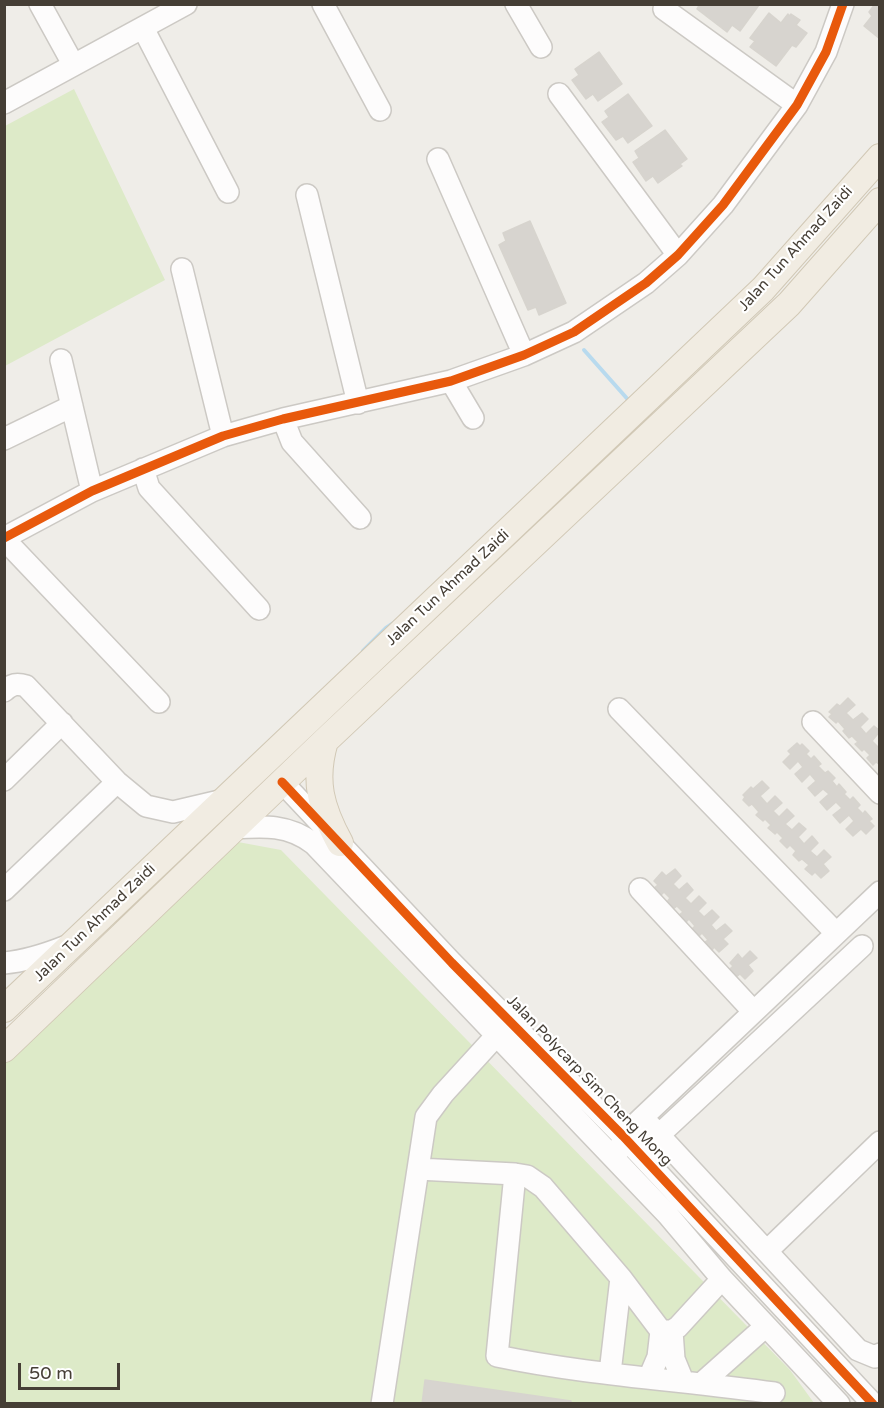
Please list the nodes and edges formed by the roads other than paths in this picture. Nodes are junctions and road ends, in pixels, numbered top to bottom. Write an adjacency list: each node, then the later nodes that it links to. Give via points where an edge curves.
1 (40, 4): 9 (street)
2 (186, 4): 7 (street)
3 (323, 4): 13 (street)
4 (516, 4): 8 (street)
5 (843, 4): 12 (street, via 826,52)
6 (664, 9): 12 (street)
7 (143, 28): 9 (street); 16 (street)
8 (541, 47)
9 (73, 64): 11 (street)
10 (559, 94): 19 (street)
11 (4, 103)
12 (797, 105): 19 (street, via 723,205)
13 (380, 110)
14 (879, 157): 45 (main road, Jalan Tun Ahmad Zaidi, via 763,289)
15 (438, 159): 21 (street)
16 (228, 192)
17 (307, 195): 24 (street)
18 (879, 201): 40 (main road, Jalan Tun Ahmad Zaidi, via 789,304)
19 (678, 255): 21 (street, via 611,308 574,332)
20 (182, 269): 28 (street)
21 (524, 355): 23 (street)
22 (61, 360): 25 (street)
23 (452, 381): 24 (street); 26 (street)
24 (358, 403): 27 (street)
25 (72, 406): 29 (street); 31 (street)
26 (473, 418)
27 (284, 419): 28 (street); 32 (street, via 292,442)
28 (224, 436): 30 (street)
29 (4, 439)
30 (142, 470): 31 (street); 34 (street, via 149,488)
31 (92, 490): 33 (street)
32 (360, 518)
33 (4, 538): 36 (street)
34 (259, 609)
35 (4, 691): 39 (street, via 18,683 26,686)
36 (159, 702)
37 (619, 709): 51 (street)
38 (813, 722): 44 (street)
39 (62, 723): 41 (street); 42 (street)
40 (325, 741): 43 (main road, Jalan Tun Ahmad Zaidi); 47 (main road, via 319,771 320,792 326,817)
41 (4, 780)
42 (117, 782): 45 (street, via 146,806 173,812); 49 (street)
43 (282, 782): 46 (main road, Jalan Tun Ahmad Zaidi); 47 (street, Jalan Polycarp Sim Cheng Mong)
44 (879, 793)
45 (224, 800): 52 (main road, Jalan Tun Ahmad Zaidi)
46 (233, 828): 60 (street, via 269,826 306,838); 61 (main road, Jalan Tun Ahmad Zaidi)
47 (340, 843): 55 (street, Jalan Polycarp Sim Cheng Mong)
48 (640, 889): 59 (street)
49 (4, 890)
50 (879, 892): 51 (street)
51 (836, 933): 56 (street)
52 (74, 944): 54 (street, via 45,955); 58 (main road, Jalan Tun Ahmad Zaidi)
53 (862, 946): 57 (street)
54 (4, 963)
55 (452, 963): 60 (street, via 485,1010); 65 (street, Jalan Polycarp Sim Cheng Mong)
56 (795, 972): 57 (street); 59 (street)
57 (813, 992): 64 (street)
58 (4, 1009)
59 (753, 1011): 63 (street)
60 (496, 1036): 62 (street); 67 (street, via 426,1117)
61 (4, 1049)
62 (570, 1112): 65 (street, via 598,1133); 69 (street)
63 (643, 1118): 64 (street); 65 (street)
64 (660, 1134): 70 (street)
65 (623, 1136): 69 (street, via 624,1162); 82 (street, Jalan Polycarp Sim Cheng Mong)
66 (879, 1142): 70 (street)
67 (418, 1169): 68 (street); 80 (street)
68 (515, 1174): 71 (street, via 527,1176 543,1187); 76 (street, via 497,1356)
69 (668, 1215): 72 (street)
70 (767, 1251): 75 (street, via 858,1350 875,1357)
71 (621, 1278): 74 (street); 76 (street)
72 (722, 1279): 73 (street); 74 (street, via 688,1319)
73 (766, 1326): 78 (street); 81 (street)
74 (667, 1331): 77 (street); 78 (street, via 674,1359)
75 (879, 1354)
76 (610, 1373): 77 (street)
77 (650, 1378): 78 (street)
78 (692, 1382): 79 (street)
79 (774, 1393)
80 (382, 1404)
81 (839, 1404)
82 (873, 1404)

